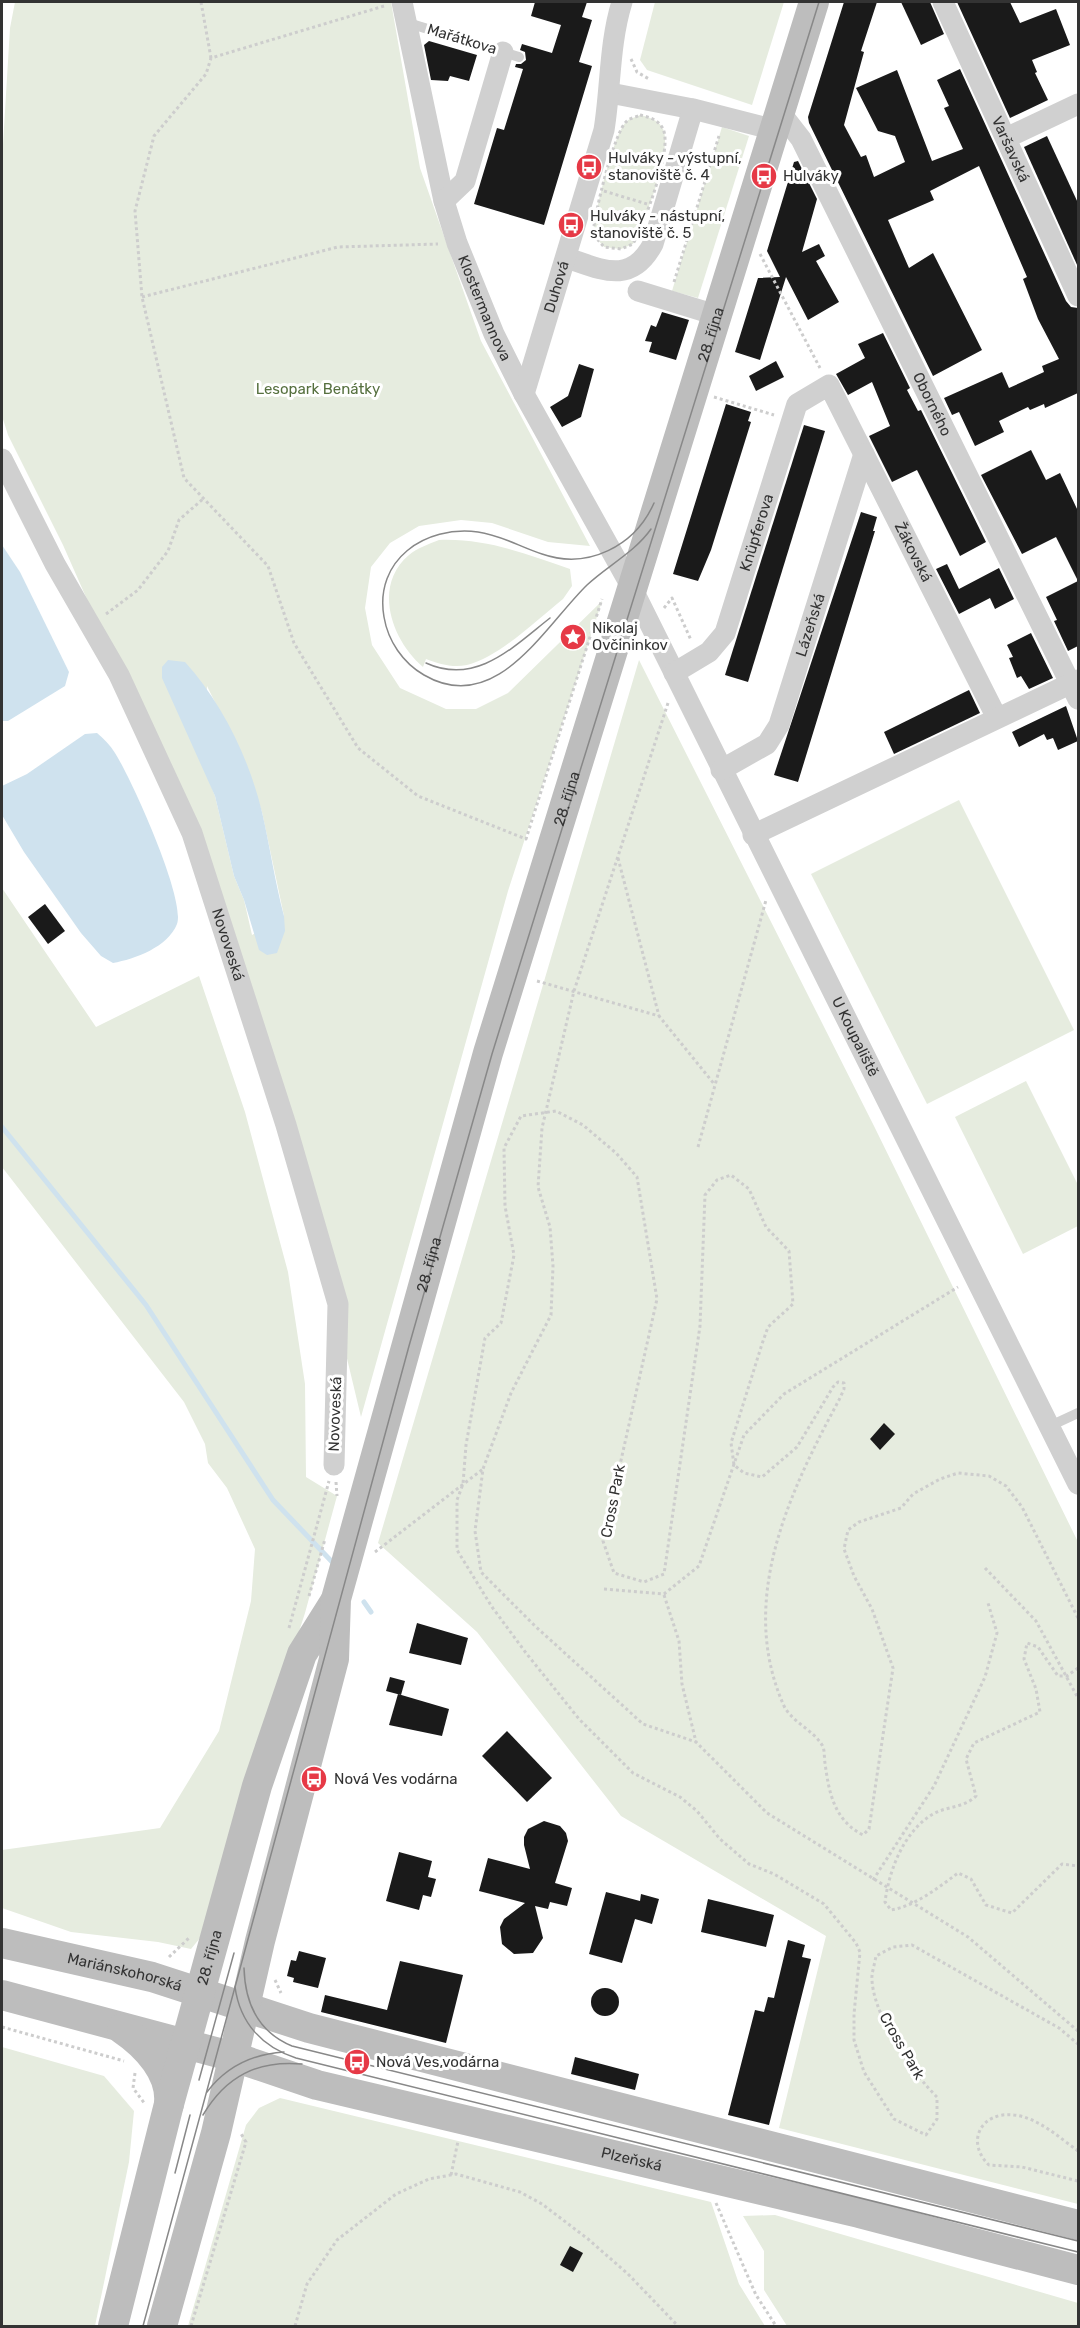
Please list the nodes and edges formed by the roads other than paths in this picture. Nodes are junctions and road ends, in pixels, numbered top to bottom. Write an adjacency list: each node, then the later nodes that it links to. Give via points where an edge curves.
1 (622, 2): 6 (street, Duhová, via 613,32)
2 (814, 2): 9 (main road, 28. října)
3 (943, 2): 10 (street, Varšavská)
4 (397, 10): 5 (lane, Mařátkova); 11 (street, Klostermannova)
5 (511, 54): 11 (street, via 465,181)
6 (610, 93): 8 (street); 12 (street, Duhová, via 604,130)
7 (1078, 104): 10 (street)
8 (693, 109): 9 (street); 12 (street, via 646,257 636,266 608,272)
9 (777, 121): 15 (main road, 28. října); 22 (street, Oborného, via 795,129 803,144)
10 (1006, 138): 14 (street, Varšavská)
11 (444, 201): 17 (street, Klostermannova, via 494,334)
12 (567, 258): 17 (street, Duhová)
13 (638, 291): 15 (street)
14 (1078, 296)
15 (716, 315): 20 (main road, 28. října)
16 (830, 385): 18 (street, Žákovská); 21 (street, Knüpferova, via 797,404 725,633 709,652)
17 (524, 394): 20 (street, Klostermannova)
18 (864, 454): 23 (street, Žákovská); 24 (street, Lázeňská, via 778,725 767,744)
19 (2, 459): 28 (street, Novoveská, via 55,564 119,675 192,832 286,1125 338,1304)
20 (619, 590): 21 (street, U Koupaliště); 30 (main road, 28. října)
21 (674, 673): 24 (street, U Koupaliště)
22 (1076, 687): 23 (street)
23 (997, 718): 25 (street)
24 (721, 770): 25 (street, U Koupaliště)
25 (753, 835): 27 (street, U Koupaliště)
26 (1078, 1413): 27 (lane)
27 (1050, 1426): 29 (street, U Koupaliště)
28 (334, 1465)
29 (1078, 1484)
30 (336, 1599): 32 (main road, 28. října, via 302,1654 257,1786); 34 (main road, 28. října, via 334,1659)
31 (7, 1942): 32 (main road, Mariánskohorská)
32 (201, 1992): 34 (main road, Mariánskohorská); 36 (main road, 28. října)
33 (2, 1995): 35 (main road)
34 (246, 2007): 37 (main road, 28. října); 39 (main road, via 309,2028)
35 (114, 2025): 36 (main road); 38 (main road, via 140,2044 161,2069 168,2084)
36 (186, 2043): 37 (main road, Plzeňská); 38 (main road, 28. října)
37 (234, 2057): 40 (main road, Plzeňská, via 317,2085 859,2213); 42 (main road, 28. října, via 192,2227)
38 (158, 2105): 41 (main road, 28. října)
39 (1078, 2225)
40 (1078, 2270)
41 (113, 2326)
42 (162, 2326)

